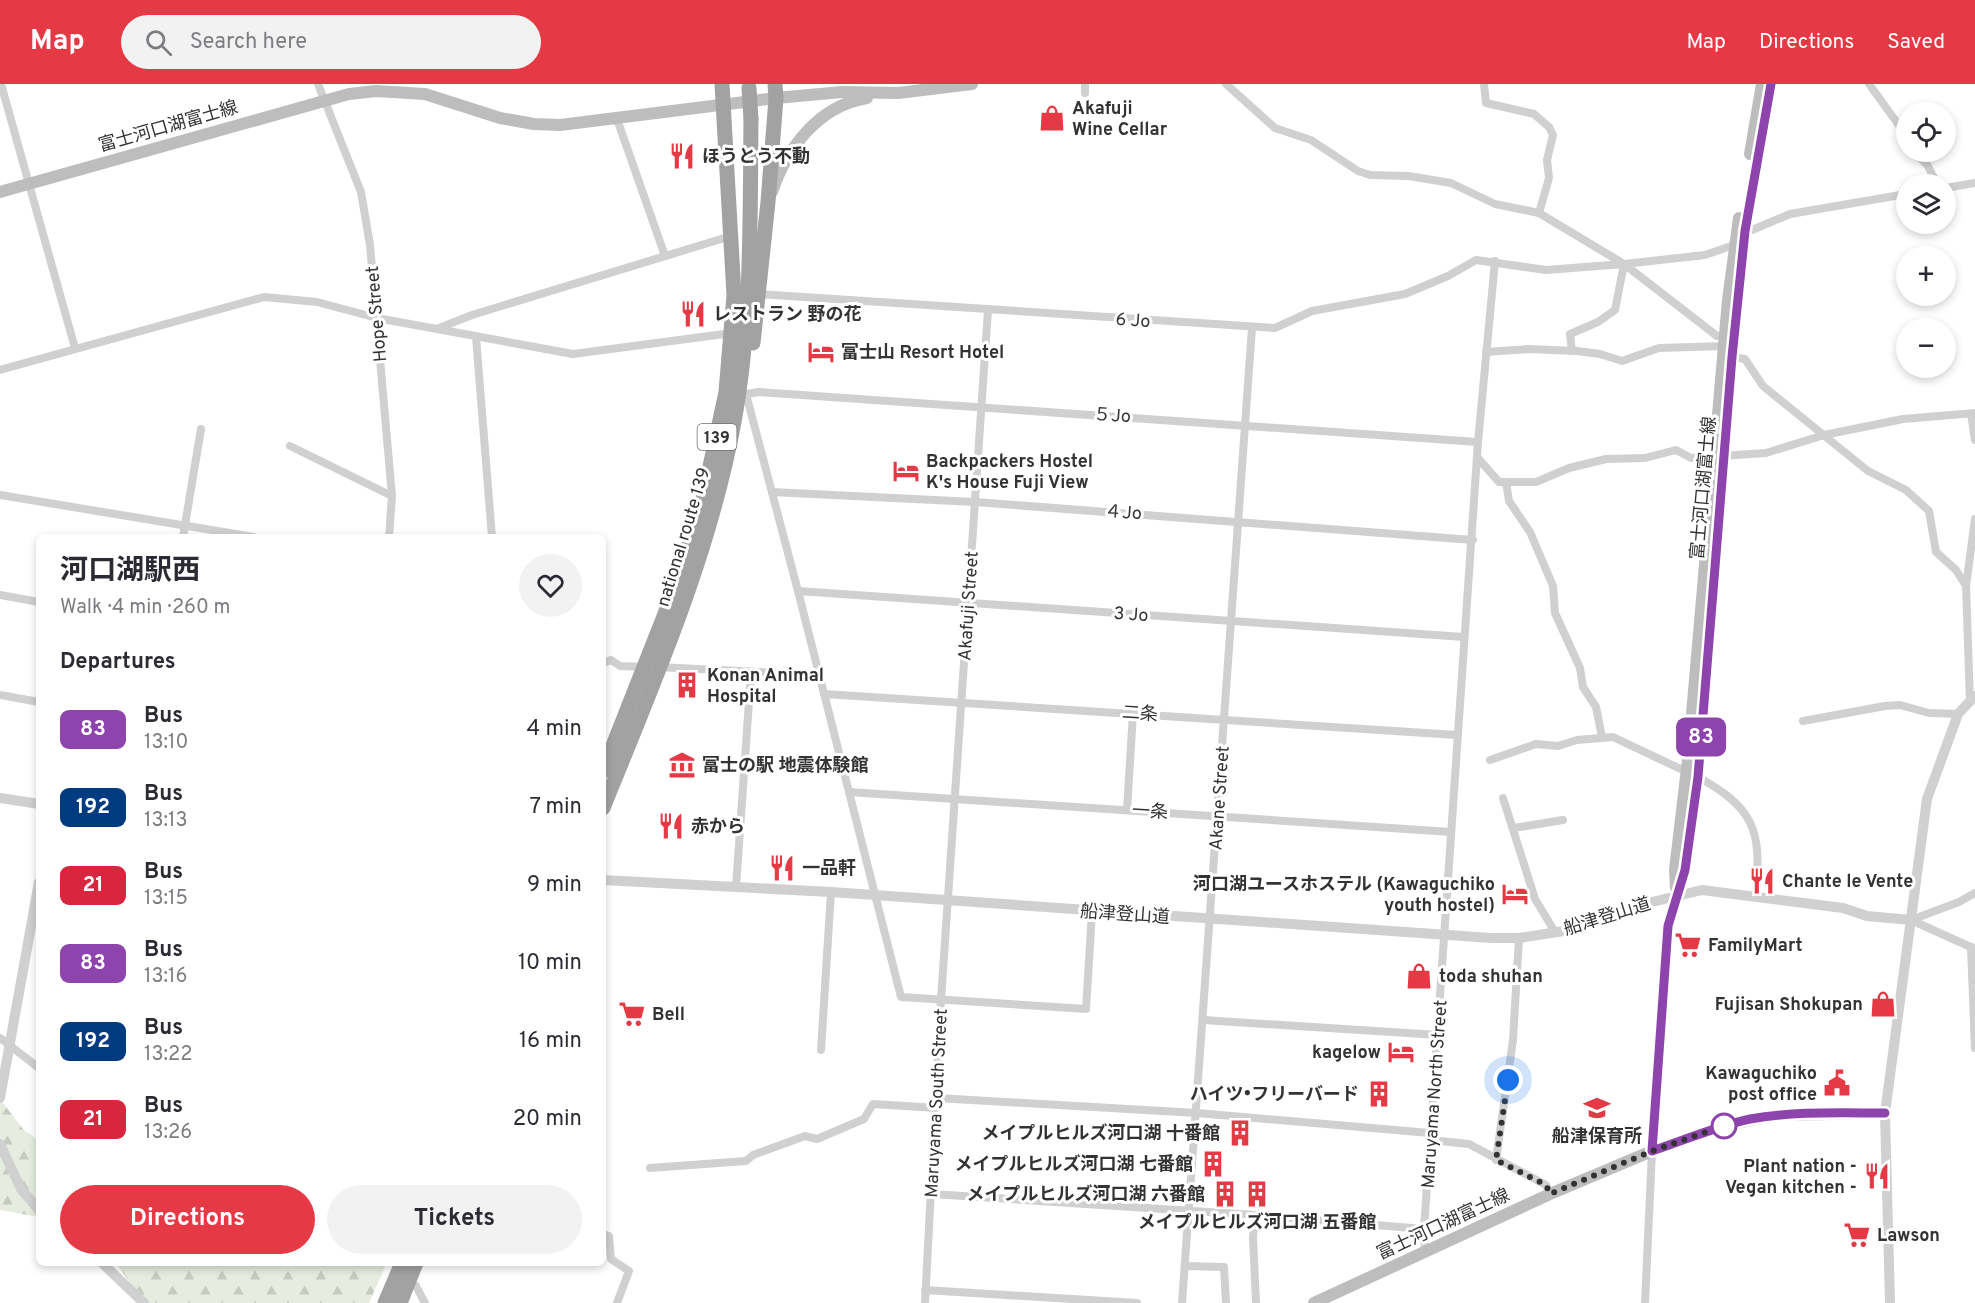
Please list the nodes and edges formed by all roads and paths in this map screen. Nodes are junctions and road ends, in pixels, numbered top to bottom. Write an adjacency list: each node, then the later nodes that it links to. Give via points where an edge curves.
1 (1, 84): 21 (street)
2 (318, 84): 17 (street, Hope Street)
3 (722, 84): 18 (highway, national route 139 / 139)
4 (861, 84): 14 (main road)
5 (878, 84): 14 (main road, 富士河口湖富士線)
6 (972, 84): 13 (main road, 富士河口湖富士線)
7 (1226, 84): 27 (street, via 1275,128 1298,133 1358,171 1451,183 1495,204)
8 (1484, 84): 27 (street, via 1486,104 1534,114 1550,127 1553,135 1547,160 1549,178)
9 (1762, 84): 30 (main road, 富士河口湖富士線)
10 (1771, 84): 28 (main road, 富士河口湖富士線)
11 (1869, 84): 20 (street)
12 (749, 86): 50 (highway, national route 139 / 139, bridge, via 744,340)
13 (931, 86): 16 (main road, 富士河口湖富士線)
14 (839, 88): 15 (main road, 富士河口湖富士線); 16 (main road, 富士河口湖富士線)
15 (776, 91): 18 (main road, 富士河口湖富士線); 26 (highway)
16 (898, 93): 26 (main road, via 858,99 821,118 782,164)
17 (323, 99): 19 (main road, 富士河口湖富士線, via 401,91 534,124); 21 (main road, 富士河口湖富士線); 36 (street, Hope Street, via 361,192)
18 (724, 107): 19 (main road, 富士河口湖富士線); 29 (highway, national route 139 / 139)
19 (617, 119): 31 (street)
20 (1896, 121)
21 (29, 183): 24 (main road, 富士河口湖富士線); 42 (street)
22 (1975, 183): 23 (street)
23 (1956, 186)
24 (0, 192)
25 (1896, 196): 28 (street, via 1799,212)
26 (768, 202): 34 (highway)
27 (1539, 213): 33 (street)
28 (1745, 231): 30 (street); 45 (main road, 富士河口湖富士線)
29 (731, 236): 31 (street); 39 (highway, national route 139 / 139)
30 (1734, 245): 33 (street, 6 Jo, via 1704,255); 41 (main road, 富士河口湖富士線)
31 (665, 256): 37 (street)
32 (1495, 261): 33 (street, 6 Jo, via 1546,270); 38 (street, 6 Jo, via 1476,260 1405,294 1312,311 1275,328); 44 (street, Maruyama North Street)
33 (1624, 264): 41 (street); 43 (street, via 1615,310 1570,334)
34 (759, 294): 35 (street, 6 Jo); 47 (highway)
35 (988, 310): 38 (street, 6 Jo); 48 (street, Akafuji Street)
36 (376, 318): 37 (street); 42 (street, via 317,302 264,297); 62 (street, Hope Street)
37 (438, 328): 40 (street)
38 (1252, 328): 51 (street, Akane Street)
39 (733, 333): 40 (street, via 573,354); 80 (highway, national route 139 / 139, via 726,392 701,508)
40 (476, 337): 70 (street)
41 (1724, 341): 43 (street, via 1659,348 1623,361); 58 (main road, 富士河口湖富士線)
42 (75, 348): 46 (street)
43 (1572, 351): 44 (street)
44 (1486, 352): 55 (street, Maruyama North Street)
45 (1732, 357): 53 (street, via 1745,359 1763,386); 58 (main road, 富士河口湖富士線)
46 (0, 370)
47 (746, 394): 48 (street, ５Jo); 50 (highway); 60 (street)
48 (981, 406): 51 (street, ５Jo); 63 (street, Akafuji Street)
49 (1973, 414): 53 (street, via 1903,419); 54 (street)
50 (734, 421): 80 (highway, national route 139 / 139, via 690,590)
51 (1246, 425): 55 (street, ５Jo); 65 (street, Akane Street)
52 (201, 429): 66 (street)
53 (1824, 435): 58 (street, via 1766,453); 72 (street, via 1868,471 1906,490 1929,511 1936,552 1956,570)
54 (1975, 440)
55 (1478, 442): 57 (street, Maruyama North Street)
56 (290, 446): 62 (street)
57 (1477, 457): 59 (street, via 1499,482); 71 (street, Maruyama North Street)
58 (1719, 457): 59 (street, via 1691,458 1676,450 1645,458 1606,459 1536,482); 96 (main road, 富士河口湖富士線)
59 (1506, 482): 93 (street, via 1509,501 1530,532 1553,586 1555,613 1580,668 1583,687 1596,706)
60 (772, 492): 63 (street, ４Jo); 73 (street)
61 (0, 495): 66 (street)
62 (392, 496): 69 (street, Hope Street)
63 (975, 502): 65 (street, ４Jo); 76 (street, Akafuji Street)
64 (1975, 519): 72 (street)
65 (1238, 521): 71 (street, ４Jo); 77 (street, Akane Street)
66 (185, 525): 67 (street); 68 (street)
67 (184, 534)
68 (237, 534)
69 (389, 534)
70 (492, 534)
71 (1473, 540): 78 (street, Maruyama North Street)
72 (1966, 586): 85 (street)
73 (798, 591): 76 (street, 3 Jo); 82 (street)
74 (0, 595): 75 (street)
75 (36, 601)
76 (968, 603): 77 (street, 3 Jo); 87 (street, Akafuji Street)
77 (1230, 621): 78 (street, 3 Jo); 90 (street, Akane Street)
78 (1464, 637): 92 (street, Maruyama North Street)
79 (606, 662): 80 (street)
80 (653, 667): 81 (street); 95 (highway, national route 139 / 139); 100 (highway, national route 139 / 139)
81 (751, 673): 82 (street); 109 (street)
82 (819, 675): 83 (street)
83 (824, 694): 87 (street, 二条); 97 (street)
84 (0, 695): 86 (street)
85 (1973, 699): 89 (street)
86 (36, 701)
87 (962, 703): 88 (street, 二条); 101 (street, Akafuji Street)
88 (1133, 713): 90 (street, 二条); 103 (street)
89 (1958, 714): 91 (street, via 1929,713 1900,705); 119 (street, via 1927,799)
90 (1224, 720): 92 (street, 二条); 104 (street, Akane Street)
91 (1803, 721)
92 (1457, 735): 107 (street, Maruyama North Street)
93 (1602, 737): 94 (street, via 1558,746 1536,744); 96 (street, via 1621,740)
94 (1490, 760)
95 (606, 765)
96 (1693, 774): 110 (street, via 1727,792 1751,824 1758,862); 114 (main road, 富士河口湖富士線, via 1675,870)
97 (849, 792): 101 (street, 一条); 113 (street)
98 (0, 798): 102 (street)
99 (1503, 798): 106 (street)
100 (606, 800)
101 (956, 800): 103 (street, 一条); 116 (street, Akafuji Street)
102 (36, 804)
103 (1127, 810): 104 (street, 一条)
104 (1218, 816): 107 (street, 一条); 118 (street, Akane Street)
105 (1563, 820): 106 (street)
106 (1514, 828): 120 (street, via 1535,899)
107 (1451, 832): 121 (street, Maruyama North Street)
108 (606, 880): 109 (street, 船津登山道)
109 (736, 887): 111 (street, 船津登山道)
110 (1756, 890)
111 (831, 892): 113 (street, 船津登山道); 129 (street)
112 (1975, 893): 119 (street)
113 (874, 895): 116 (street, 船津登山道); 124 (street, via 901,997)
114 (1676, 895): 119 (street, 船津登山道, via 1702,890); 120 (street, 船津登山道); 138 (main road, 富士河口湖富士線, via 1668,926)
115 (36, 896): 127 (street)
116 (948, 902): 117 (street, 船津登山道); 124 (street, Maruyama South Street)
117 (1092, 912): 118 (street, 船津登山道); 124 (street, via 1086,1009)
118 (1211, 920): 121 (street, 船津登山道); 125 (street, Akane Street)
119 (1911, 920): 123 (street); 135 (street)
120 (1555, 932): 122 (street, 船津登山道)
121 (1446, 936): 122 (street, 船津登山道); 126 (street, Maruyama North Street)
122 (1519, 938): 139 (street, via 1513,1040)
123 (1973, 948): 128 (street)
124 (941, 1000): 132 (street, Maruyama South Street)
125 (1203, 1020): 126 (street); 134 (street, Akane Street)
126 (1438, 1035): 136 (street, Maruyama North Street)
127 (4, 1042): 130 (street); 131 (street)
128 (1975, 1048)
129 (821, 1050)
130 (36, 1066)
131 (0, 1098)
132 (937, 1098): 133 (street, Maruyama South Street); 134 (street)
133 (937, 1108): 140 (street, via 873,1104 864,1119 817,1139 805,1136 746,1161); 141 (street, Maruyama South Street)
134 (1197, 1113): 136 (street); 144 (street, Akane Street)
135 (1885, 1113): 138 (main road, 富士河口湖富士線, via 1807,1113 1750,1119); 167 (street)
136 (1430, 1137): 139 (street, via 1468,1144); 146 (street, Maruyama North Street)
137 (0, 1144): 143 (street, via 21,1189)
138 (1652, 1151): 142 (main road, 富士河口湖富士線); 166 (street)
139 (1496, 1160): 142 (street, via 1546,1185)
140 (650, 1168)
141 (932, 1194): 144 (street); 154 (street, Maruyama South Street)
142 (1550, 1194): 148 (main road, 富士河口湖富士線)
143 (36, 1206)
144 (1189, 1210): 145 (street); 152 (street, Akane Street)
145 (1255, 1215): 146 (street); 164 (street, via 1252,1237)
146 (1424, 1229): 148 (street, Maruyama North Street)
147 (606, 1235): 159 (street, via 611,1259 629,1271)
148 (1425, 1253): 165 (main road, 富士河口湖富士線)
149 (105, 1266): 155 (street)
150 (401, 1266): 156 (highway)
151 (415, 1266): 157 (highway)
152 (1185, 1266): 162 (street, Akane Street); 163 (street, via 1224,1267)
153 (416, 1286): 158 (street)
154 (925, 1290): 160 (street, Maruyama South Street); 161 (street)
155 (144, 1303)
156 (385, 1303)
157 (400, 1303)
158 (425, 1303)
159 (617, 1303)
160 (924, 1303)
161 (1137, 1303)
162 (1182, 1303)
163 (1226, 1303)
164 (1256, 1303)
165 (1314, 1303)
166 (1645, 1303)
167 (1890, 1303)

